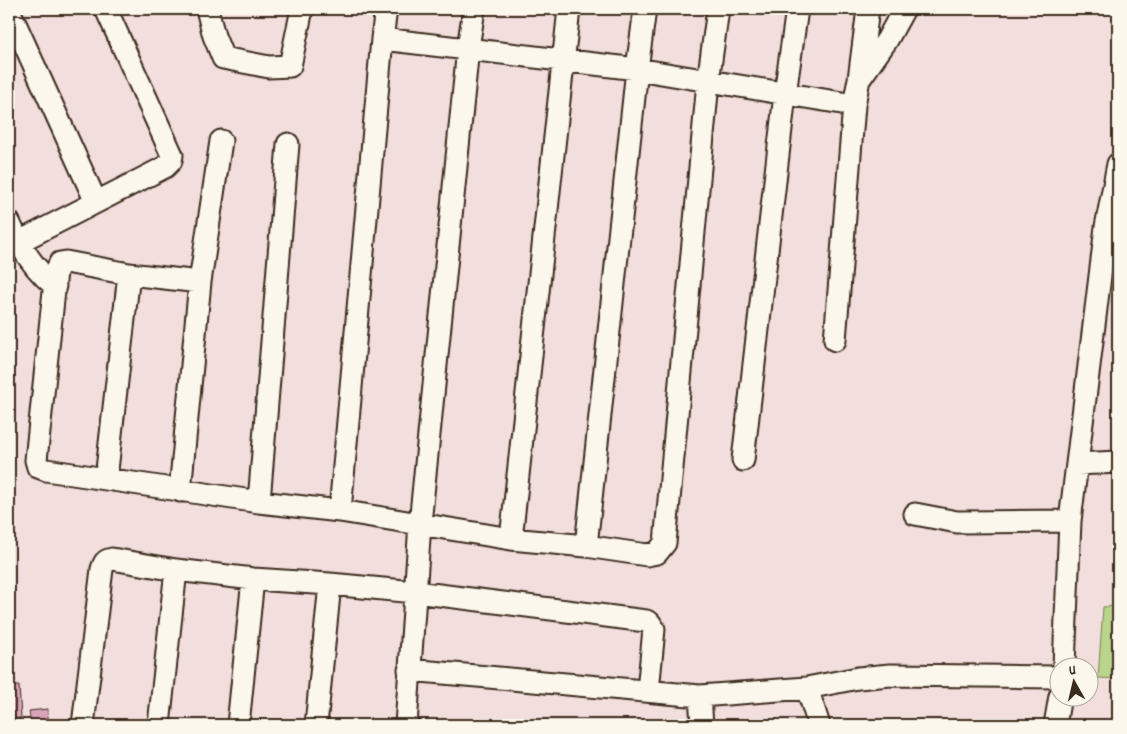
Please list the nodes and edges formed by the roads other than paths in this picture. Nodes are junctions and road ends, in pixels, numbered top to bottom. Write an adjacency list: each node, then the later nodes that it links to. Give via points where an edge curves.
1 (106, 9): 24 (street, via 172,155 165,167)
2 (302, 9): 12 (street, via 290,66 269,67 223,58)
3 (386, 9): 13 (street)
4 (474, 9): 14 (street)
5 (569, 9): 15 (street)
6 (645, 9): 16 (street)
7 (718, 9): 18 (street)
8 (797, 9): 19 (street)
9 (868, 9): 17 (street)
10 (904, 9): 17 (street, via 888,40)
11 (9, 10): 24 (street)
12 (208, 10)
13 (382, 39): 14 (street); 38 (street)
14 (468, 48): 15 (street); 41 (street)
15 (562, 62): 16 (street); 42 (street)
16 (637, 69): 18 (street); 43 (street)
17 (859, 79): 20 (street)
18 (708, 82): 19 (street); 43 (street, via 665,543 657,553 647,555)
19 (785, 94): 20 (street); 32 (street)
20 (854, 105): 31 (street)
21 (221, 141): 29 (street)
22 (288, 144): 37 (street)
23 (1118, 164): 25 (street)
24 (96, 202): 27 (street)
25 (1115, 205): 34 (street, via 1106,227)
26 (9, 222): 27 (street)
27 (14, 244): 30 (street)
28 (129, 274): 29 (street); 30 (street, via 66,262 60,263); 35 (street)
29 (200, 282): 36 (street)
30 (55, 286): 35 (street, via 36,460 38,467 46,470)
31 (834, 340)
32 (743, 460)
33 (1118, 462): 34 (street)
34 (1076, 464): 40 (street)
35 (106, 480): 36 (street)
36 (180, 491): 37 (street)
37 (258, 502): 38 (street)
38 (340, 511): 41 (street)
39 (916, 514): 40 (street, via 957,522)
40 (1070, 522): 48 (street)
41 (420, 524): 42 (street); 47 (street)
42 (511, 539): 43 (street)
43 (586, 546)
44 (176, 570): 45 (street); 55 (street, via 112,559 104,563); 56 (street)
45 (253, 579): 46 (street); 57 (street)
46 (330, 584): 47 (street); 58 (street)
47 (415, 592): 49 (street); 52 (street, via 650,622 654,629)
48 (1064, 656)
49 (409, 670): 52 (street); 59 (street)
50 (1050, 677): 51 (street, via 890,675)
51 (807, 688): 53 (street); 61 (street)
52 (648, 690): 53 (street)
53 (700, 696): 60 (street)
54 (1058, 706): 62 (street)
55 (83, 725)
56 (159, 725)
57 (238, 725)
58 (316, 725)
59 (406, 725)
60 (702, 725)
61 (819, 725)
62 (1055, 725)

